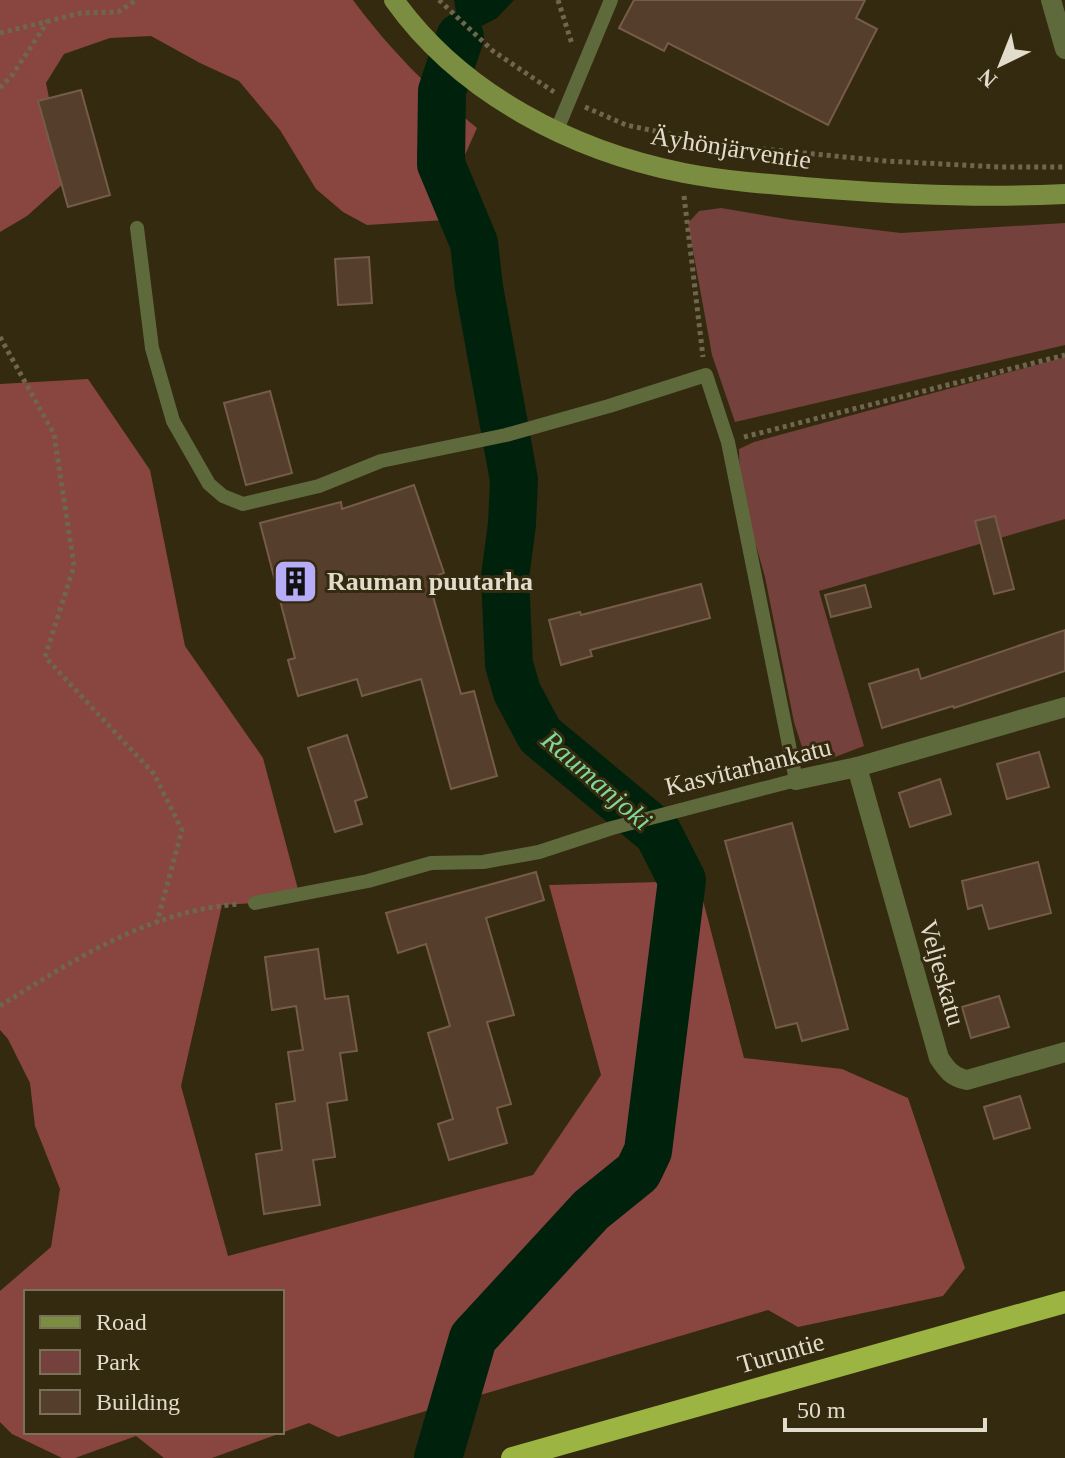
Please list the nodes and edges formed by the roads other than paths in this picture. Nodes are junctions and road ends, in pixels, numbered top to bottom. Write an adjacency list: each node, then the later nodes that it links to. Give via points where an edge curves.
1 (394, 0): 5 (main road, Äyhönjärventie, via 459,71)
2 (611, 0): 5 (lane)
3 (1051, 0): 4 (street)
4 (1065, 49)
5 (556, 132): 6 (main road, Äyhönjärventie, via 684,172 793,186 1002,197)
6 (1065, 194)
7 (137, 228): 10 (lane, via 152,348 173,421 209,484 243,504 319,486 381,461 506,435 706,375 728,442)
8 (1065, 707): 9 (street, Kasvitarhankatu)
9 (857, 767): 10 (street, Kasvitarhankatu); 12 (street, Veljeskatu, via 939,1058 947,1070 967,1080)
10 (796, 780): 11 (lane, Kasvitarhankatu, via 539,852 483,862 431,863)
11 (255, 903)
12 (1065, 1052)
13 (1065, 1302): 14 (highway, Turuntie)
14 (512, 1458)

